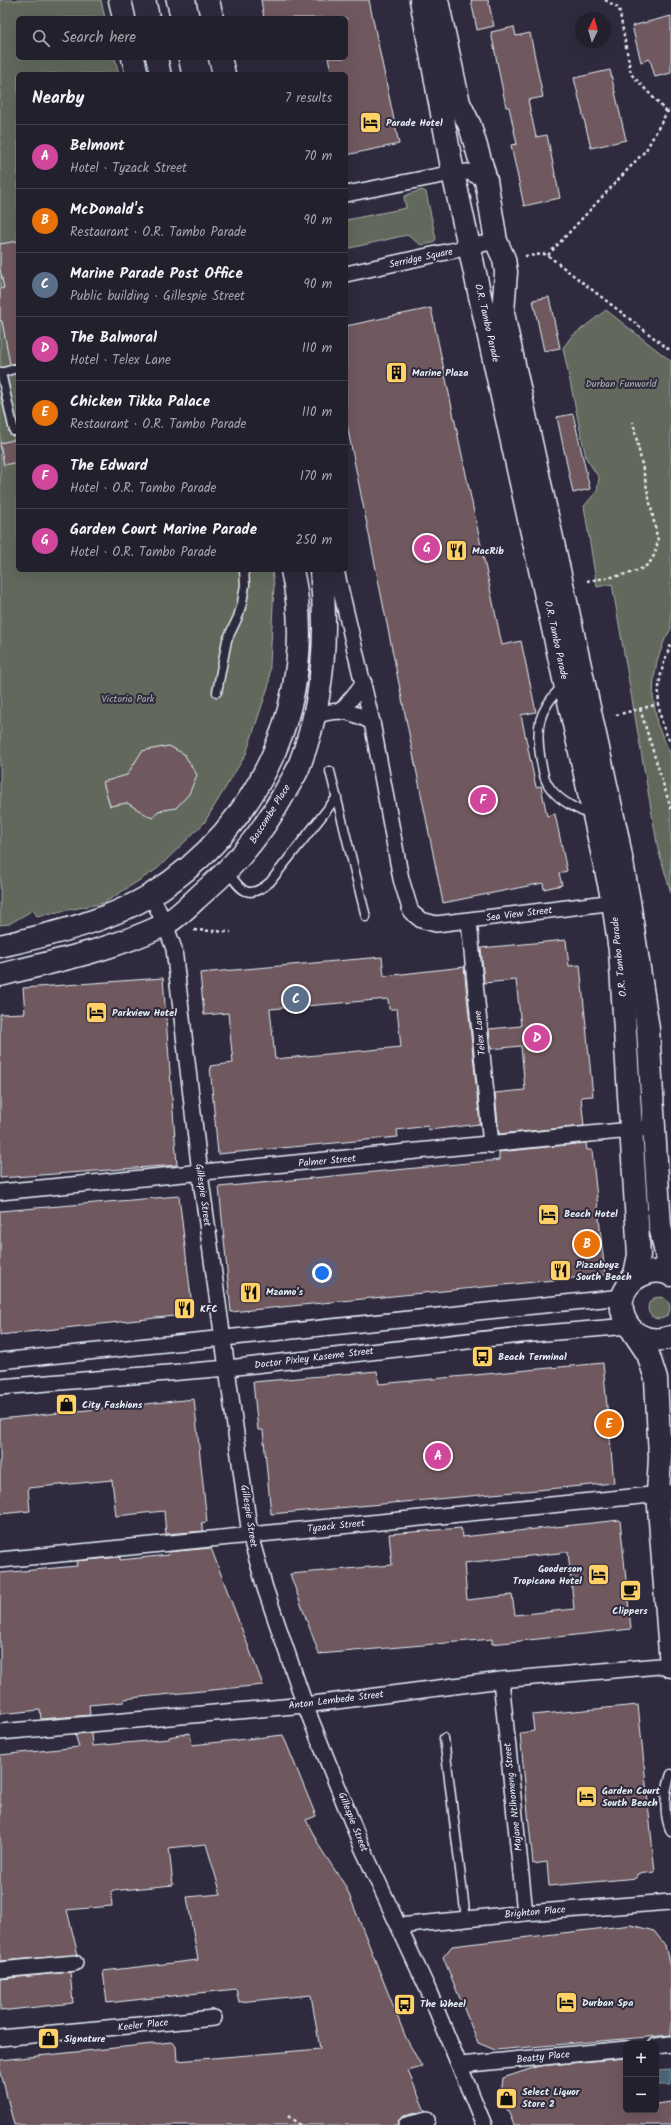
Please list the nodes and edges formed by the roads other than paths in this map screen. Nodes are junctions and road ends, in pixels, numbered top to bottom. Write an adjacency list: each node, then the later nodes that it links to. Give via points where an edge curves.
1 (120, 0): 6 (main road)
2 (161, 0): 7 (lane)
3 (208, 0): 8 (main road)
4 (421, 0): 15 (main road, O.R. Tambo Parade)
5 (437, 0): 16 (main road, O.R. Tambo Parade, via 460,103)
6 (124, 16)
7 (165, 16)
8 (212, 16)
9 (134, 60): 12 (main road)
10 (173, 60): 13 (lane)
11 (220, 60): 14 (main road)
12 (136, 72)
13 (176, 72)
14 (224, 72)
15 (453, 173): 16 (street, via 468,172); 17 (street); 18 (main road, O.R. Tambo Parade)
16 (486, 180): 19 (main road, O.R. Tambo Parade)
17 (348, 194)
18 (470, 247): 19 (street, Serridge Square); 20 (street, Serridge Square); 29 (main road, O.R. Tambo Parade)
19 (500, 250): 39 (main road, O.R. Tambo Parade, via 506,272 503,312 506,328 618,835)
20 (348, 274)
21 (16, 368): 22 (lane)
22 (1, 372): 23 (lane)
23 (14, 431)
24 (244, 572): 30 (lane, via 242,604 227,640)
25 (292, 572): 38 (main road, via 298,596 297,664 288,720 276,750 258,787 211,846)
26 (321, 572): 32 (main road, Boscombe Place, via 325,640)
27 (336, 572): 28 (street)
28 (364, 683): 31 (street); 33 (street)
29 (565, 683): 36 (main road, O.R. Tambo Parade); 36 (lane, via 549,700 539,722 538,736 545,780 560,798)
30 (217, 692)
31 (342, 710): 32 (street, via 332,710); 33 (street, via 353,712)
32 (314, 716): 37 (main road, Boscombe Place, via 299,767 256,839)
33 (372, 722): 41 (street, Sea View Street, via 400,879 411,912 421,920 436,924)
34 (330, 772): 35 (lane)
35 (337, 797): 37 (lane, via 261,890 246,892 236,884); 40 (lane)
36 (594, 817): 39 (main road, O.R. Tambo Parade)
37 (228, 872): 42 (main road, Boscombe Place)
38 (151, 895): 42 (street, Gillespie Street); 43 (main road, via 109,915)
39 (621, 902): 41 (street, Sea View Street); 45 (main road, O.R. Tambo Parade, via 648,1029); 46 (main road, O.R. Tambo Parade, via 620,951)
40 (366, 917)
41 (469, 921): 47 (street, Telex Lane)
42 (165, 924): 44 (main road, Boscombe Place, via 118,944); 48 (street, Gillespie Street, via 174,949)
43 (0, 946)
44 (3, 974)
45 (654, 1127): 46 (street, Palmer Street); 50 (main road, O.R. Tambo Parade, via 660,1226 667,1258)
46 (630, 1130): 47 (street, Palmer Street); 52 (main road, O.R. Tambo Parade, via 640,1255 635,1274)
47 (491, 1145): 48 (street, Palmer Street)
48 (200, 1173): 49 (street, Palmer Street); 55 (street, Gillespie Street)
49 (0, 1192)
50 (671, 1264)
51 (671, 1275): 52 (main road, via 652,1271 639,1276)
52 (626, 1291): 53 (main road, via 622,1309); 55 (street)
53 (631, 1330): 54 (main road, via 648,1340 660,1341); 57 (street, Doctor Pixley Kaseme Street, via 521,1334); 59 (main road, via 648,1354 656,1379 660,1457)
54 (671, 1337)
55 (223, 1339): 56 (street); 57 (street, Gillespie Street)
56 (0, 1361)
57 (228, 1368): 58 (street, Doctor Pixley Kaseme Street); 60 (street, Gillespie Street)
58 (0, 1387)
59 (665, 1493): 60 (street, Tyzack Street); 62 (main road)
60 (250, 1535): 61 (street, Tyzack Street); 64 (street, Gillespie Street, via 265,1588)
61 (0, 1560)
62 (671, 1666): 63 (street, Anton Lembede Street)
63 (501, 1680): 64 (street, Anton Lembede Street); 70 (street, Majane Ntlhomeng Street)
64 (305, 1704): 65 (street, Anton Lembede Street); 72 (street, Gillespie Street, via 362,1847)
65 (0, 1732)
66 (444, 1738): 71 (lane)
67 (671, 1774): 68 (lane, via 666,1788 666,1799 667,1822)
68 (671, 1832)
69 (671, 1902): 70 (street, Brighton Place)
70 (526, 1913): 71 (street, Brighton Place)
71 (466, 1919): 72 (street, Brighton Place)
72 (399, 1926): 80 (street, Gillespie Street)
73 (75, 1963): 74 (street)
74 (0, 1970)
75 (214, 2018): 76 (street, Keeler Place)
76 (0, 2038)
77 (671, 2044): 78 (street)
78 (659, 2046)
79 (623, 2049): 80 (street, Beatty Place)
80 (460, 2065): 83 (street, Gillespie Street)
81 (427, 2120): 82 (street)
82 (406, 2125)
83 (484, 2125)

